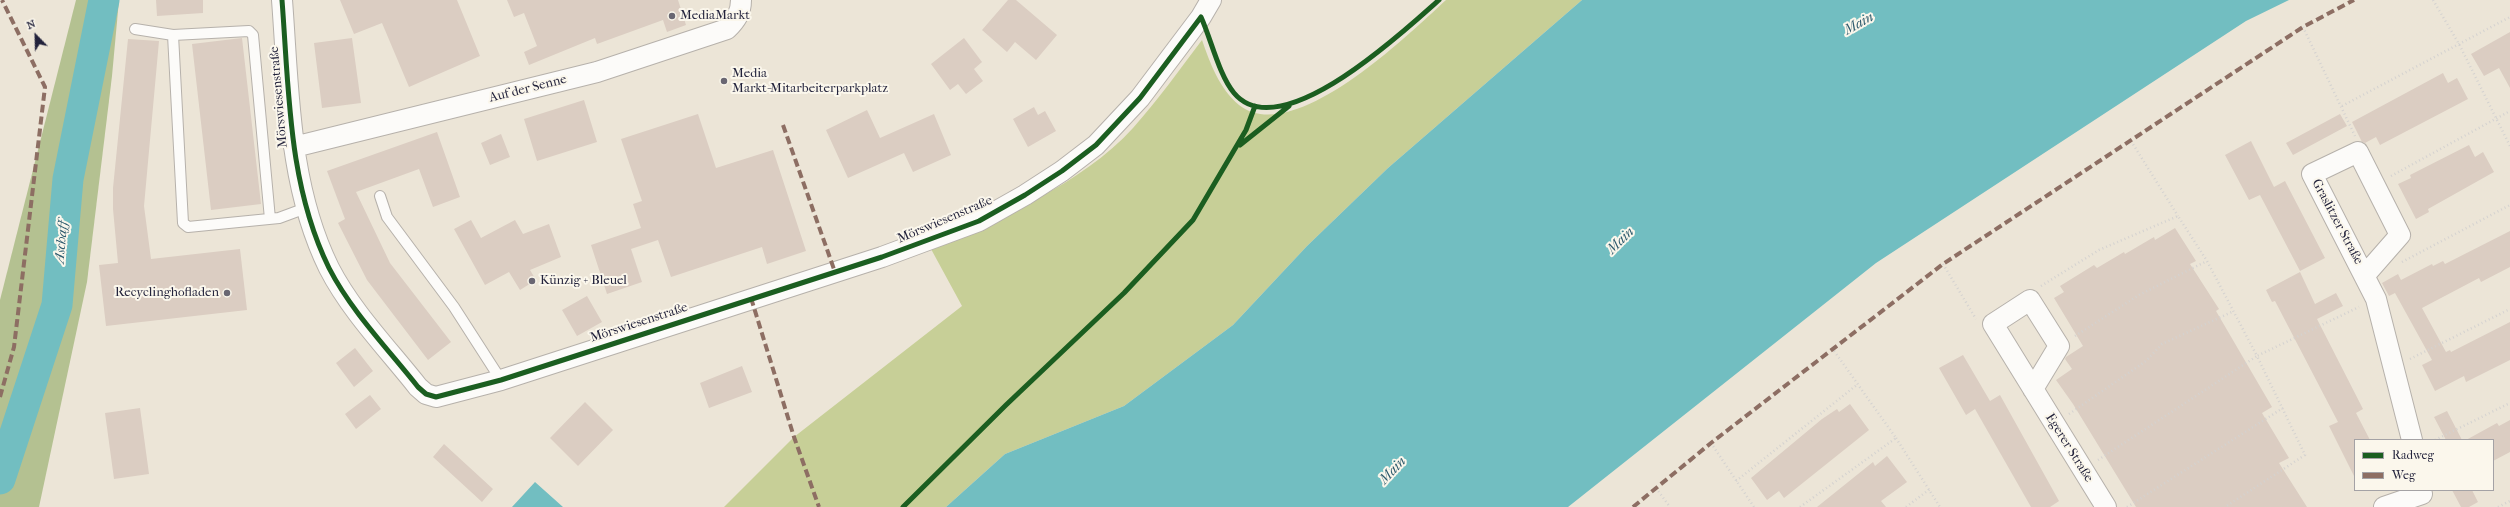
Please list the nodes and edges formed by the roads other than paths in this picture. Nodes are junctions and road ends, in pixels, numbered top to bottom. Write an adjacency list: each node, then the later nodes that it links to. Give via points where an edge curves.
1 (282, 0): 6 (street, Mörswiesenstraße)
2 (741, 0): 6 (street, Auf der Senne, via 737,18 727,28 597,72)
3 (1210, 0): 11 (street, Mörswiesenstraße, via 1202,17 1140,98 1096,145 1025,196 979,221 882,257)
4 (135, 29): 5 (lane)
5 (173, 35): 9 (lane, via 249,31 253,35); 9 (lane, via 183,223 188,227)
6 (294, 147): 8 (street, Mörswiesenstraße)
7 (380, 196): 11 (lane, via 387,217 454,307)
8 (306, 208): 9 (lane); 11 (street, Mörswiesenstraße, via 323,254 346,297 422,391 436,397 444,396)
9 (270, 219)
10 (2365, 275): 10 (street, Graslitzer Straße, via 2312,174 2358,152 2400,235); 13 (street, Graslitzer Straße, via 2376,299)
11 (501, 380)
12 (2033, 389): 12 (street, Egerer Straße, via 1993,324 2030,300 2059,346); 15 (street, Egerer Straße)
13 (2412, 439)
14 (2425, 497): 16 (street)
15 (2106, 507)
16 (2384, 507)

